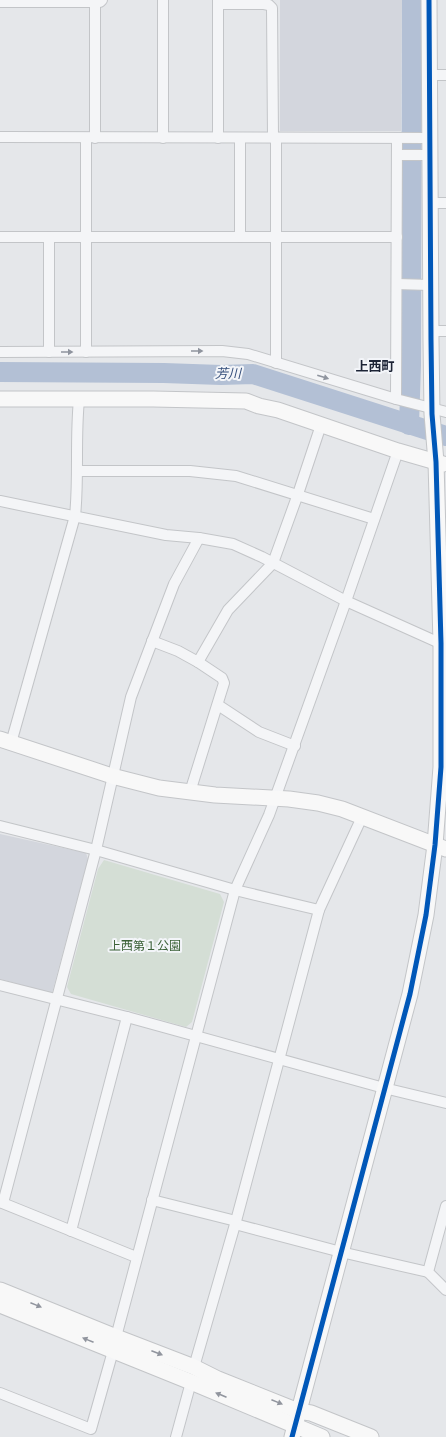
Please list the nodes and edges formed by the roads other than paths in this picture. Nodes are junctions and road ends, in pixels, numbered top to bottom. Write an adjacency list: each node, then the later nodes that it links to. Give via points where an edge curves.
1 (163, 0): 10 (street)
2 (429, 0): 6 (street)
3 (99, 1): 4 (street); 9 (street)
4 (0, 2)
5 (218, 2): 11 (street); 13 (street, via 264,4 272,8)
6 (429, 75): 7 (street); 15 (street)
7 (446, 75)
8 (0, 137): 9 (street)
9 (91, 138): 10 (street); 22 (street)
10 (163, 138): 11 (street)
11 (218, 138): 12 (street)
12 (240, 138): 13 (street); 23 (street)
13 (274, 138): 14 (street); 24 (street)
14 (400, 138): 15 (street); 16 (street)
15 (425, 138): 17 (street)
16 (400, 155): 17 (street); 25 (street)
17 (424, 155): 18 (street)
18 (430, 203): 19 (street); 27 (street)
19 (446, 203)
20 (0, 237): 21 (street)
21 (49, 237): 22 (street); 31 (street)
22 (86, 237): 23 (street); 32 (street)
23 (240, 237): 24 (street)
24 (276, 237): 25 (street); 33 (street)
25 (397, 237): 26 (street)
26 (399, 284): 27 (street); 36 (street)
27 (424, 285): 28 (street)
28 (430, 331): 29 (street); 37 (street)
29 (446, 331)
30 (0, 352): 31 (street)
31 (48, 352): 32 (street, one-way to 32)
32 (86, 352): 33 (street, one-way to 33, via 222,351 248,354)
33 (276, 363): 36 (street, one-way to 36)
34 (0, 400): 35 (street)
35 (79, 400): 38 (street, via 246,402); 41 (street, via 76,423)
36 (400, 400): 37 (street)
37 (433, 410): 40 (street)
38 (321, 425): 39 (street); 42 (street)
39 (398, 451): 40 (street); 45 (street)
40 (439, 460): 50 (street)
41 (77, 472): 42 (street, via 190,471 236,476); 44 (street)
42 (298, 494): 45 (street); 47 (street)
43 (0, 501): 44 (street)
44 (75, 516): 46 (street, via 166,535); 53 (street)
45 (374, 518): 48 (street)
46 (199, 538): 47 (street, via 233,544); 49 (street, via 176,579)
47 (272, 563): 48 (street); 51 (street, via 228,610)
48 (346, 601): 50 (street); 54 (street)
49 (152, 641): 51 (street); 55 (street, via 131,697)
50 (444, 645): 60 (street)
51 (198, 662): 52 (street, via 224,680)
52 (218, 705): 54 (street, via 259,732); 56 (street)
53 (6, 741): 55 (street)
54 (295, 746): 57 (street)
55 (112, 776): 56 (street, via 160,788); 61 (street)
56 (190, 792): 57 (street)
57 (275, 798): 58 (street, via 318,803); 62 (street)
58 (362, 817): 60 (street); 63 (street)
59 (0, 826): 61 (street)
60 (440, 847): 69 (street, via 410,994)
61 (96, 850): 62 (street); 65 (street)
62 (235, 890): 63 (street); 67 (street)
63 (319, 910): 68 (street)
64 (0, 985): 65 (street)
65 (56, 999): 66 (street); 72 (street)
66 (127, 1017): 67 (street); 75 (street)
67 (196, 1037): 68 (street); 71 (street)
68 (279, 1059): 69 (street); 74 (street)
69 (384, 1088): 70 (street); 76 (street)
70 (446, 1103)
71 (152, 1200): 74 (street); 77 (street)
72 (1, 1202): 75 (street)
73 (446, 1206): 78 (street)
74 (236, 1223): 76 (street); 83 (street)
75 (72, 1231): 77 (street)
76 (341, 1252): 78 (street); 85 (street)
77 (136, 1257): 82 (street)
78 (428, 1272): 80 (street)
79 (0, 1290): 82 (street, one-way to 82)
80 (446, 1290)
81 (0, 1305): 82 (street, one-way to 81)
82 (115, 1344): 83 (street); 87 (street)
83 (193, 1375): 85 (street, one-way to 85, via 218,1379); 86 (street, one-way to 83); 88 (street)
84 (0, 1393): 87 (street)
85 (298, 1411): 86 (street); 90 (street)
86 (293, 1432): 89 (street)
87 (90, 1433)
88 (176, 1437)
89 (322, 1437)
90 (371, 1437)

